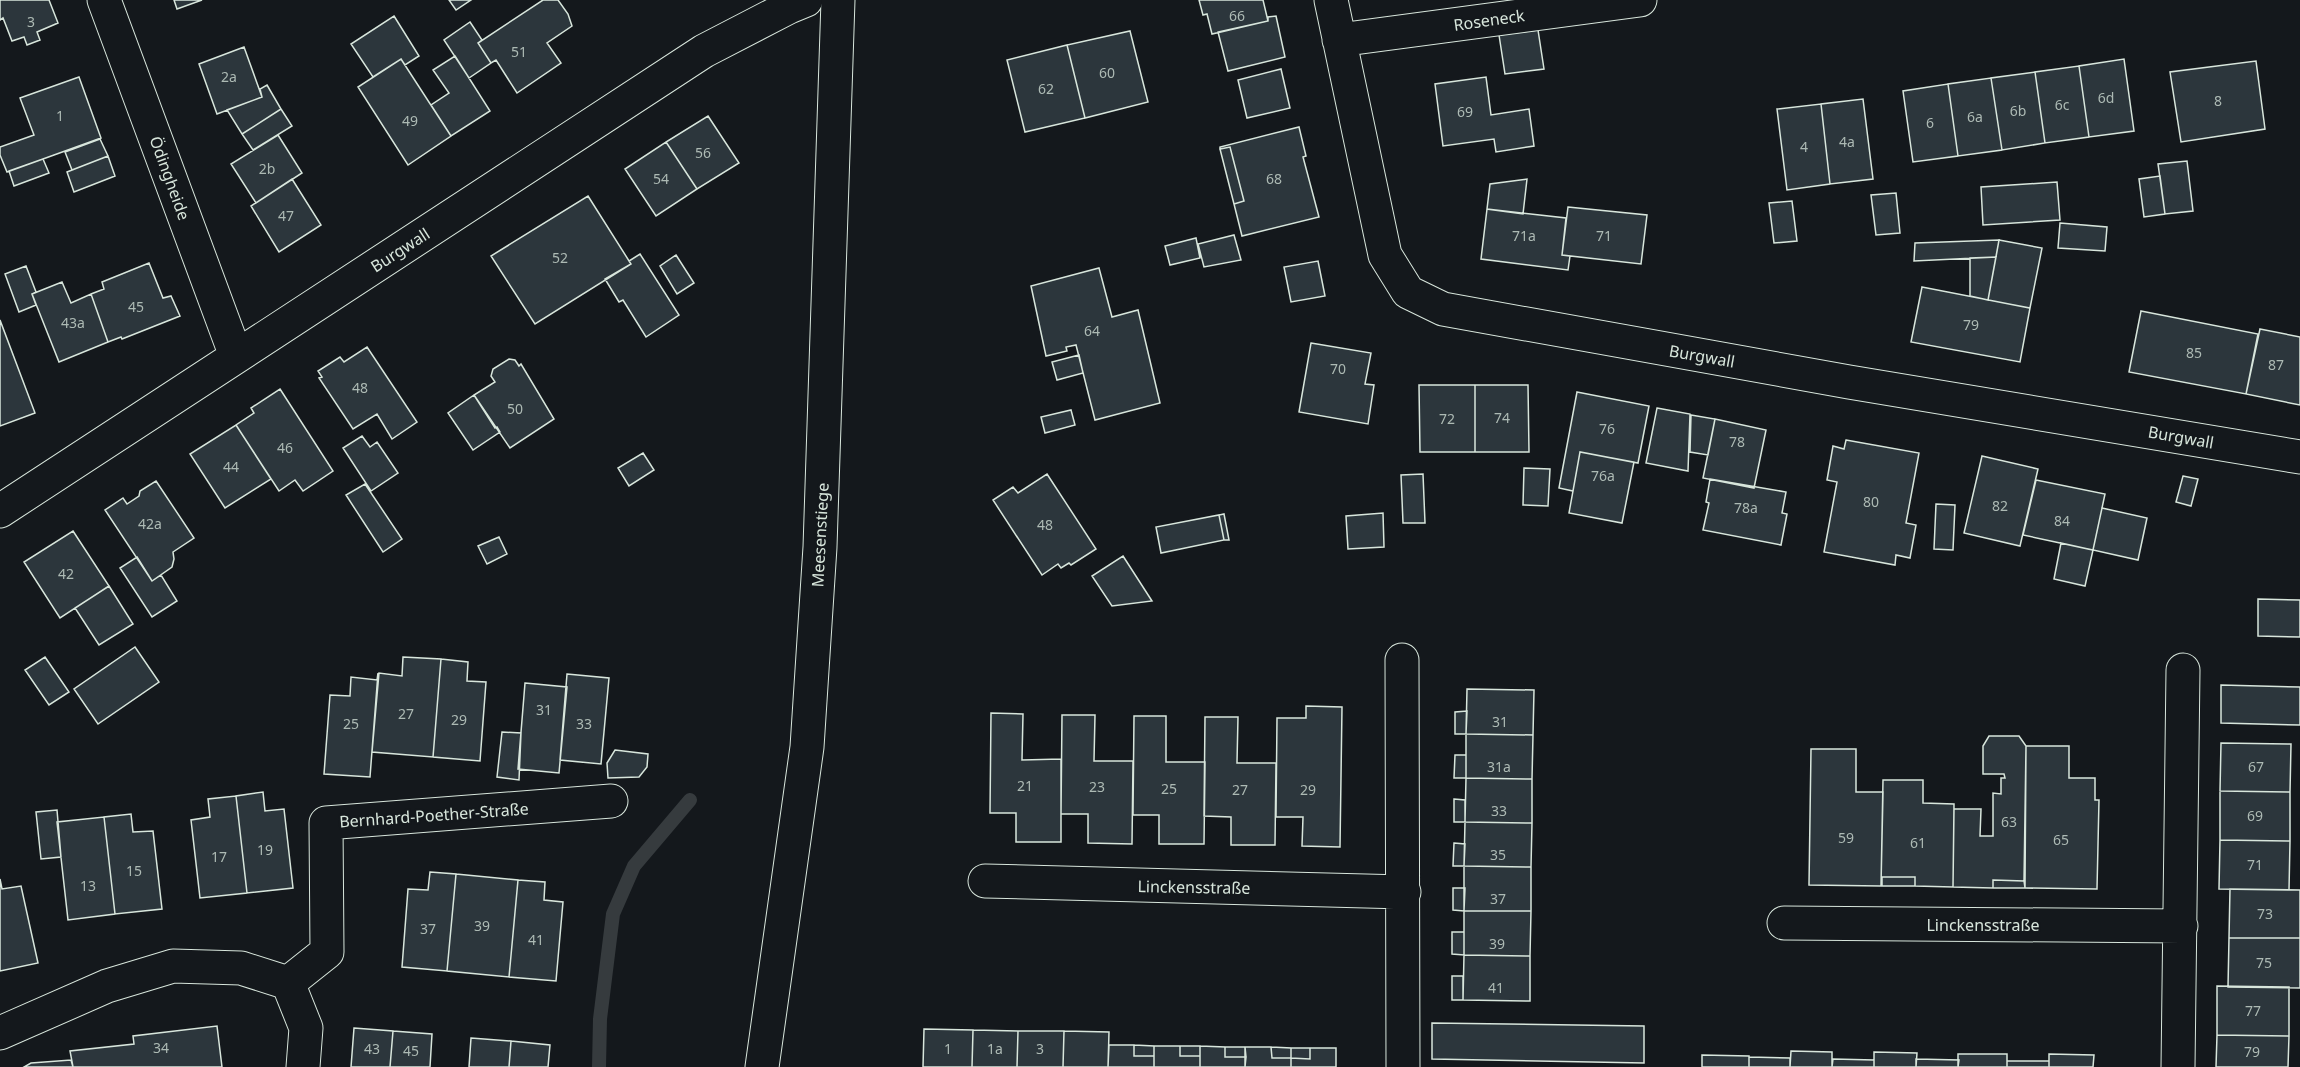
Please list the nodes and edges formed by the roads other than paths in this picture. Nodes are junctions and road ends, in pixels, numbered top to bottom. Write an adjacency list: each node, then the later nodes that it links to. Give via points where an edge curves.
1 (104, 0): 7 (street, Ödingheide)
2 (806, 0): 7 (street, Burgwall, via 704,51)
3 (838, 0): 20 (street, Meesenstiege, via 820,547 808,735)
4 (1331, 0): 6 (street, Burgwall)
5 (1640, 0): 6 (street, Roseneck)
6 (1339, 40): 8 (street, Burgwall, via 1385,255 1408,292 1443,309)
7 (236, 356): 9 (street, Burgwall)
8 (2300, 457)
9 (0, 512)
10 (1402, 660): 14 (street)
11 (2183, 670): 16 (street)
12 (611, 801): 17 (street, Bernhard-Poether-Straße, via 326,823 327,952)
13 (985, 882): 14 (street, Linckensstraße)
14 (1404, 892): 21 (street)
15 (1784, 923): 16 (street, Linckensstraße)
16 (2181, 926): 22 (street)
17 (288, 982): 18 (street, via 241,968 173,966 107,986); 19 (street, via 306,1028)
18 (0, 1033)
19 (303, 1067)
20 (762, 1067)
21 (1403, 1067)
22 (2178, 1067)

